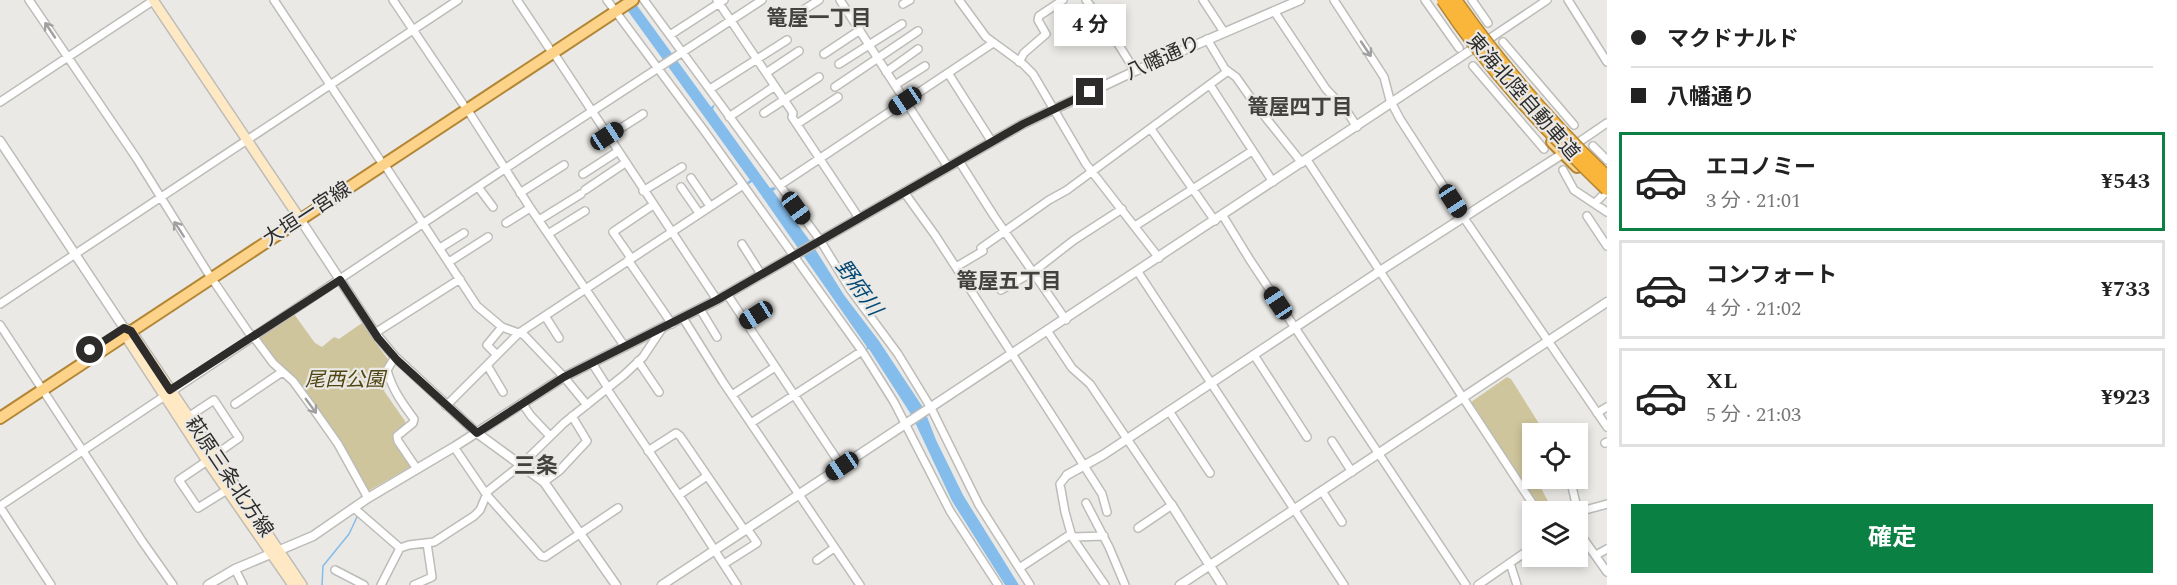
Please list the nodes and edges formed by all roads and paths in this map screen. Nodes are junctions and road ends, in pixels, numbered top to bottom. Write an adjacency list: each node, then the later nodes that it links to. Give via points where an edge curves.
1 (29, 0): 51 (street, one-way to 1)
2 (153, 0): 51 (street); 91 (main road)
3 (274, 0): 67 (street)
4 (393, 0): 33 (street)
5 (458, 0): 33 (street)
6 (517, 0): 46 (street)
7 (622, 0): 27 (main road)
8 (633, 0): 27 (main road)
9 (644, 0): 37 (street)
10 (762, 0): 30 (street)
11 (819, 0): 29 (street)
12 (840, 0): 34 (street)
13 (959, 0): 42 (street)
14 (1063, 0): 54 (street, via 1039,16 1046,34)
15 (1086, 0): 60 (street)
16 (1203, 0): 36 (street)
17 (1300, 0): 28 (street, 八幡通り)
18 (1334, 0): 77 (street, one-way to 77, via 1384,78)
19 (1425, 0): 26 (street)
20 (1455, 0): 114 (highway, 東海北陸自動車道, bridge, via 1529,95)
21 (1460, 0): 39 (main road)
22 (1472, 0): 31 (street)
23 (1547, 0): 39 (street)
24 (1568, 0): 55 (street)
25 (720, 1): 30 (street); 37 (street)
26 (1437, 3): 44 (street); 47 (main road); 125 (highway, 東海北陸自動車道, bridge)
27 (611, 6): 46 (main road, 大垣一宮線); 59 (street)
28 (1274, 11): 36 (street, 八幡通り); 88 (street, via 1326,89)
29 (797, 14)
30 (730, 21): 49 (street); 53 (street)
31 (1488, 23)
32 (902, 24): 43 (street)
33 (413, 29): 67 (street); 79 (street)
34 (860, 30): 43 (street); 50 (street)
35 (918, 31): 52 (street)
36 (1224, 32): 38 (street, 八幡通り)
37 (670, 35): 49 (street)
38 (1207, 39): 60 (street, 八幡通り); 61 (street)
39 (1489, 39): 47 (street); 66 (main road)
40 (787, 40): 53 (street)
41 (1503, 42): 66 (street)
42 (993, 43): 54 (street); 64 (street)
43 (869, 44): 52 (street); 56 (street)
44 (1459, 48)
45 (918, 49): 62 (street)
46 (551, 50): 79 (main road, 大垣一宮線); 81 (street)
47 (1473, 50): 77 (street); 78 (main road)
48 (799, 51): 63 (street)
49 (682, 52): 59 (street); 72 (street)
50 (824, 54)
51 (68, 57): 76 (street); 126 (street)
52 (878, 58): 62 (street); 71 (street)
53 (757, 59): 63 (street); 72 (street)
54 (1019, 62): 80 (street, via 1033,74)
55 (1607, 62)
56 (840, 64)
57 (925, 66): 68 (street)
58 (1473, 66): 78 (street)
59 (657, 68): 81 (street); 117 (street)
60 (1135, 70): 80 (street, 八幡通り)
61 (1228, 71): 69 (street); 103 (street)
62 (886, 72): 68 (street)
63 (766, 73): 70 (street)
64 (948, 73): 75 (street); 93 (street)
65 (819, 77): 74 (street)
66 (1530, 83): 87 (street); 94 (main road)
67 (331, 84): 91 (street); 104 (street)
68 (895, 85): 75 (street)
69 (1210, 85): 89 (street); 97 (street)
70 (775, 86): 74 (street); 84 (street)
71 (835, 87)
72 (710, 89): 84 (street)
73 (838, 97): 86 (street)
74 (784, 100): 82 (street); 86 (street)
75 (905, 101): 100 (street); 108 (street)
76 (0, 102)
77 (1392, 104): 88 (street); 140 (street)
78 (1511, 104): 96 (street); 99 (main road)
79 (465, 107): 104 (main road, 大垣一宮線); 109 (street)
80 (1054, 108): 93 (street, 八幡通り); 112 (street)
81 (592, 112): 90 (street); 109 (street)
82 (764, 113)
83 (642, 114): 90 (street)
84 (729, 117): 118 (street)
85 (1607, 123): 94 (street)
86 (797, 124): 100 (street)
87 (1574, 125)
88 (1357, 127): 103 (street)
89 (1151, 129): 112 (street); 121 (street)
90 (607, 136): 98 (street)
91 (247, 140): 126 (street); 137 (main road)
92 (0, 141): 154 (street)
93 (992, 142): 102 (street, 八幡通り)
94 (1579, 142): 99 (street); 111 (main road)
95 (1593, 146): 101 (street)
96 (1544, 148)
97 (1252, 151): 116 (street); 121 (street)
98 (617, 152): 105 (street); 113 (street)
99 (1563, 154): 125 (main road); 140 (street)
100 (820, 158): 118 (street); 138 (street)
101 (1607, 160)
102 (959, 161): 108 (street, 八幡通り); 145 (street)
103 (1305, 161): 116 (street); 160 (street)
104 (382, 162): 137 (main road, 大垣一宮線); 142 (street)
105 (625, 163): 122 (street); 141 (street)
106 (564, 165): 124 (street)
107 (682, 166): 122 (street)
108 (948, 167): 123 (street, 八幡通り)
109 (505, 169): 119 (street); 124 (street)
110 (1563, 170): 127 (street, via 1574,190)
111 (1607, 170)
112 (1092, 172): 132 (street); 145 (street)
113 (583, 174)
114 (1607, 177)
115 (691, 178): 129 (street)
116 (1273, 182): 139 (street)
117 (743, 185): 129 (street); 155 (street)
118 (780, 185): 150 (street)
119 (478, 187): 130 (street); 142 (street)
120 (681, 187): 135 (street)
121 (1194, 189): 139 (street); 144 (street)
122 (643, 191): 128 (street)
123 (904, 192): 138 (street, 八幡通り); 159 (street)
124 (520, 193): 131 (street)
125 (1606, 193): 127 (street)
126 (160, 198): 154 (street); 164 (street, one-way to 126)
127 (1594, 202): 134 (street)
128 (653, 206): 147 (street); 157 (street, via 613,232)
129 (710, 206): 135 (street)
130 (493, 207)
131 (530, 208): 141 (street); 143 (street)
132 (1122, 209): 144 (street); 161 (street)
133 (585, 211): 148 (street)
134 (1607, 212)
135 (699, 213): 147 (street)
136 (1587, 216): 152 (street)
137 (298, 217): 164 (main road, 大垣一宮線); 166 (street)
138 (859, 218): 150 (street, 八幡通り)
139 (1219, 218): 156 (street); 182 (street)
140 (1464, 218): 160 (street); 191 (street)
141 (539, 220): 148 (street)
142 (423, 223): 153 (street); 166 (street)
143 (506, 223)
144 (1135, 226): 156 (street)
145 (1004, 231): 159 (street); 161 (street)
146 (464, 232): 153 (street)
147 (671, 232): 157 (street); 170 (street)
148 (548, 234): 167 (street)
149 (488, 237): 158 (street)
150 (820, 240): 155 (street, 八幡通り); 218 (street)
151 (742, 244): 163 (street)
152 (1607, 246)
153 (440, 248): 158 (street)
154 (74, 255): 172 (street); 184 (street)
155 (792, 256): 163 (street, 八幡通り); 193 (street)
156 (1159, 258): 162 (street)
157 (629, 259): 167 (street); 179 (street)
158 (449, 262): 165 (street)
159 (956, 267): 195 (street)
160 (1380, 271): 182 (street); 212 (street)
161 (1034, 272): 168 (street); 177 (street)
162 (1138, 272): 177 (street); 204 (street)
163 (761, 274): 169 (street, 八幡通り)
164 (209, 275): 184 (main road, 大垣一宮線); 188 (street)
165 (460, 279): 181 (street, via 477,306); 186 (street)
166 (340, 280): 186 (street); 188 (street)
167 (585, 289): 175 (street); 192 (street)
168 (1002, 290)
169 (727, 294): 170 (street, 八幡通り); 178 (street)
170 (717, 300): 174 (street, 八幡通り)
171 (1607, 302): 191 (street)
172 (0, 304)
173 (767, 308): 178 (street)
174 (700, 309): 176 (street, 八幡通り); 189 (street)
175 (545, 316): 187 (street); 190 (street)
176 (683, 318): 179 (street, 八幡通り); 210 (street)
177 (1066, 320): 185 (street)
178 (746, 322): 201 (street)
179 (672, 324): 183 (street, 八幡通り)
180 (0, 325): 205 (street)
181 (502, 327): 187 (street); 194 (street, via 487,345)
182 (1295, 328): 196 (street); 236 (street)
183 (661, 330): 192 (street, 八幡通り); 198 (street)
184 (126, 332): 205 (main road, 大垣一宮線); 209 (main road, 萩原三条北方線)
185 (1048, 332): 195 (street); 231 (street)
186 (375, 333): 197 (street)
187 (519, 333): 194 (street); 203 (street)
188 (253, 336): 202 (street); 209 (street)
189 (717, 337)
190 (559, 338)
191 (1548, 342): 212 (street); 221 (street)
192 (625, 347): 199 (street, 八幡通り)
193 (861, 351): 211 (street); 226 (street)
194 (497, 355): 200 (street)
195 (1012, 355): 218 (street); 240 (street)
196 (1254, 355): 204 (street); 230 (street)
197 (395, 357): 216 (street); 241 (street, via 387,370 396,394 414,419 397,436)
198 (638, 361): 206 (street); 208 (street)
199 (592, 363): 203 (street, 八幡通り); 206 (street)
200 (487, 365): 207 (street); 216 (street)
201 (775, 367): 210 (street); 211 (street)
202 (282, 372): 214 (street); 252 (street, one-way to 252, via 293,381 338,444)
203 (564, 377): 213 (street, 八幡通り); 215 (street)
204 (1212, 383): 220 (street); 260 (street)
205 (41, 386): 219 (main road, 大垣一宮線); 224 (main road, 大垣一宮線); 234 (street)
206 (608, 388): 215 (street); 235 (street)
207 (502, 392)
208 (659, 392)
209 (167, 393): 223 (main road, 萩原三条北方線); 234 (street); 237 (main road, 萩原三条北方線)
210 (732, 395): 225 (street)
211 (794, 395): 225 (street); 239 (street)
212 (1464, 398): 236 (street); 253 (street)
213 (522, 403): 228 (street, 八幡通り); 229 (street)
214 (235, 404)
215 (587, 405): 222 (street)
216 (446, 406): 228 (street)
217 (1607, 406): 221 (street)
218 (931, 408): 226 (street); 282 (street, via 979,505)
219 (0, 411)
220 (1169, 411): 231 (street); 243 (street)
221 (1597, 413): 227 (street)
222 (572, 416): 229 (street); 246 (street, via 586,441)
223 (188, 417): 237 (main road, 萩原三条北方線); 237 (street, via 214,400 239,438)
224 (0, 418)
225 (751, 423): 251 (street)
226 (905, 425): 239 (street); 299 (street, via 950,511)
227 (1607, 427)
228 (477, 433): 233 (street, 八幡通り); 238 (street)
229 (550, 436): 238 (street)
230 (1308, 437)
231 (1128, 439): 240 (street); 256 (street)
232 (1332, 441): 242 (street)
233 (454, 447): 241 (street, 八幡通り); 249 (street)
234 (83, 450): 257 (street); 288 (street)
235 (648, 451): 245 (street, via 676,433); 250 (street)
236 (1380, 453): 242 (street); 306 (street)
237 (211, 458): 247 (main road, 萩原三条北方線); 247 (street, via 179,480 198,508); 275 (main road, 萩原三条北方線)
238 (522, 464): 246 (street); 249 (street)
239 (842, 466): 251 (street)
240 (1084, 467): 244 (street); 262 (street, via 1102,494)
241 (417, 469): 252 (street, 八幡通り)
242 (1352, 471): 248 (street)
243 (1210, 473)
244 (1067, 475): 267 (street, via 1060,484)
245 (707, 476): 250 (street); 265 (street)
246 (544, 482): 266 (street)
247 (227, 490): 275 (main road, 萩原三条北方線)
248 (1322, 492): 260 (street); 263 (street)
249 (486, 494): 266 (street, via 541,556); 269 (street, via 474,516)
250 (679, 495): 274 (street)
251 (800, 495): 265 (street); 272 (street)
252 (368, 498): 258 (street, 八幡通り)
253 (1532, 501)
254 (1086, 503): 268 (street)
255 (1607, 504): 261 (street)
256 (1171, 505): 264 (street); 281 (street)
257 (0, 507): 287 (street)
258 (354, 508): 271 (street); 275 (street, 八幡通り, via 313,537)
259 (618, 508): 266 (street)
260 (1296, 509): 281 (street); 305 (street)
261 (1588, 509)
262 (1107, 512)
263 (1342, 522)
264 (1138, 528)
265 (747, 531): 274 (street); 280 (street, via 757,543)
266 (581, 533): 296 (street)
267 (1071, 534): 268 (street); 282 (street); 301 (street)
268 (1104, 536): 302 (street)
269 (427, 543): 271 (street); 295 (street, via 432,577)
270 (1588, 544): 277 (street)
271 (400, 548): 294 (street)
272 (834, 548): 278 (street); 298 (street)
273 (1607, 549): 277 (street)
274 (715, 550): 280 (street); 297 (street)
275 (275, 553): 283 (street, 八幡通り); 291 (main road, 萩原三条北方線); 292 (main road, 萩原三条北方線)
276 (1522, 555): 279 (street)
277 (1596, 555): 285 (street)
278 (817, 560)
279 (1510, 563): 307 (street); 308 (street)
280 (724, 564): 286 (street)
281 (1210, 566): 303 (street); 304 (street)
282 (1020, 567): 300 (street)
283 (235, 569): 289 (street, 八幡通り); 290 (street)
284 (335, 570): 293 (street)
285 (1607, 572)
286 (733, 583)
287 (51, 585)
288 (173, 585)
289 (208, 585)
290 (243, 585)
291 (292, 585)
292 (302, 585)
293 (364, 585)
294 (381, 585)
295 (414, 585)
296 (616, 585)
297 (662, 585)
298 (860, 585)
299 (998, 585)
300 (1030, 585)
301 (1105, 585)
302 (1125, 585)
303 (1180, 585)
304 (1222, 585)
305 (1344, 585)
306 (1466, 585)
307 (1478, 585)
308 (1517, 585)

